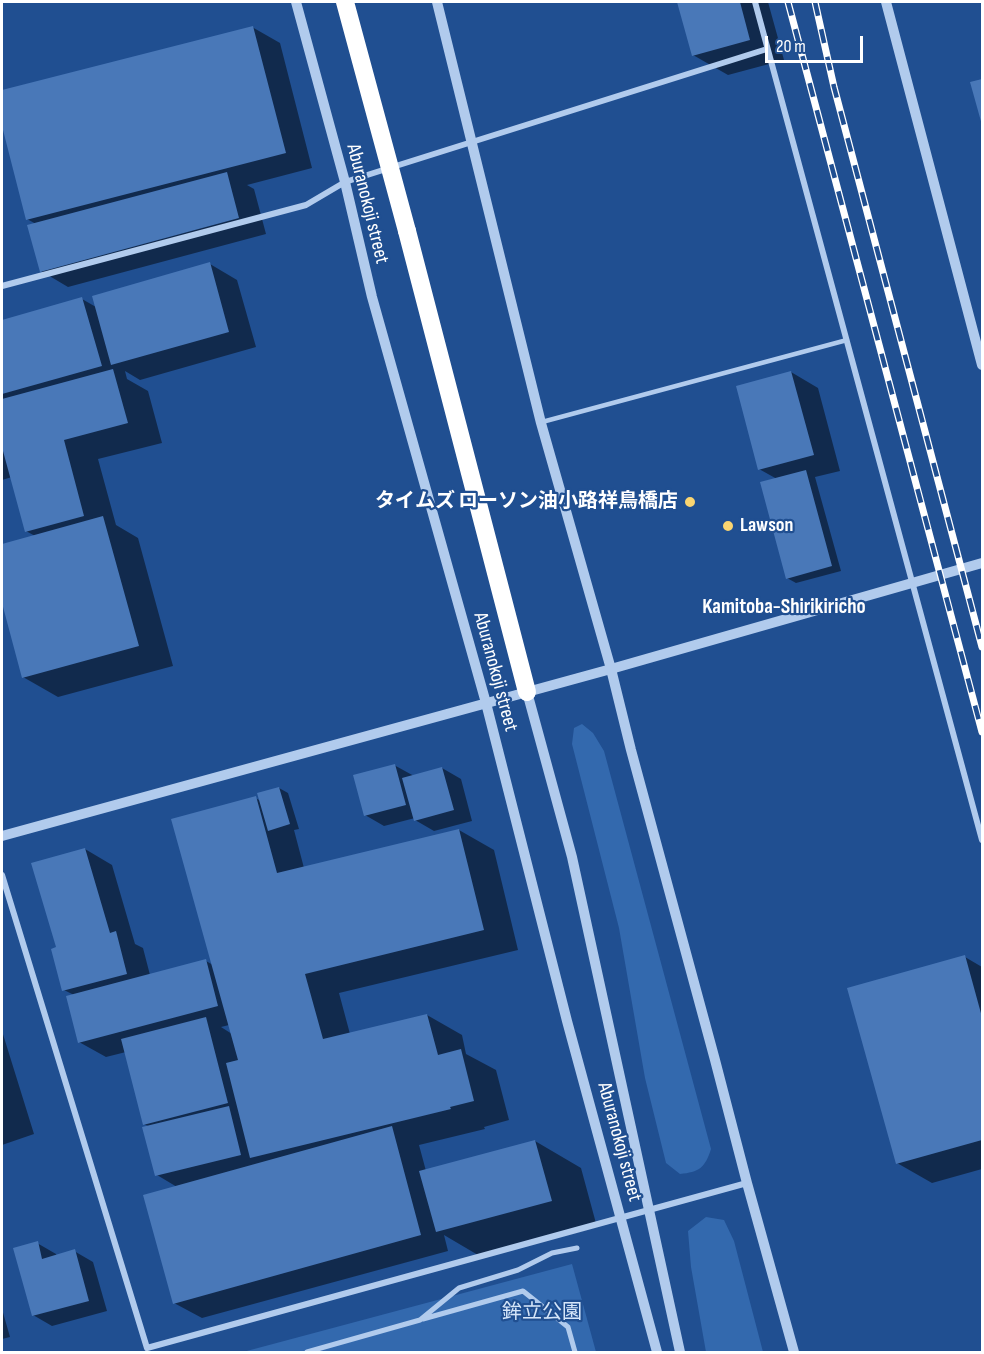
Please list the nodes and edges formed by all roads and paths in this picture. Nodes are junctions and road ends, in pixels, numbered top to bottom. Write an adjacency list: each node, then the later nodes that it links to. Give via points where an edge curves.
1 (296, 2): 8 (street, Aburanokoji street)
2 (345, 2): 16 (highway, bridge)
3 (437, 2): 7 (street)
4 (755, 2): 6 (street)
5 (886, 2): 11 (street)
6 (767, 49): 7 (street); 10 (street)
7 (472, 142): 8 (street); 12 (street)
8 (345, 182): 9 (street, via 306,205); 17 (street, Aburanokoji street, via 372,297)
9 (2, 286)
10 (847, 340): 12 (lane); 14 (street)
11 (982, 365)
12 (541, 423): 15 (street)
13 (982, 563): 14 (street)
14 (913, 583): 15 (street); 19 (street)
15 (611, 669): 16 (street); 21 (street)
16 (527, 692): 17 (street); 22 (street, via 572,857)
17 (486, 704): 18 (street); 23 (street, Aburanokoji street)
18 (2, 836)
19 (982, 840)
20 (2, 874): 23 (street, via 147,1348)
21 (747, 1183): 22 (street); 30 (street)
22 (648, 1210): 23 (street); 29 (street)
23 (621, 1218): 28 (street, Aburanokoji street)
24 (577, 1248): 25 (street, via 552,1253 518,1270 459,1288)
25 (420, 1320): 26 (street); 27 (street, via 523,1292 568,1326)
26 (307, 1353)
27 (575, 1353)
28 (657, 1353)
29 (680, 1353)
30 (794, 1353)

